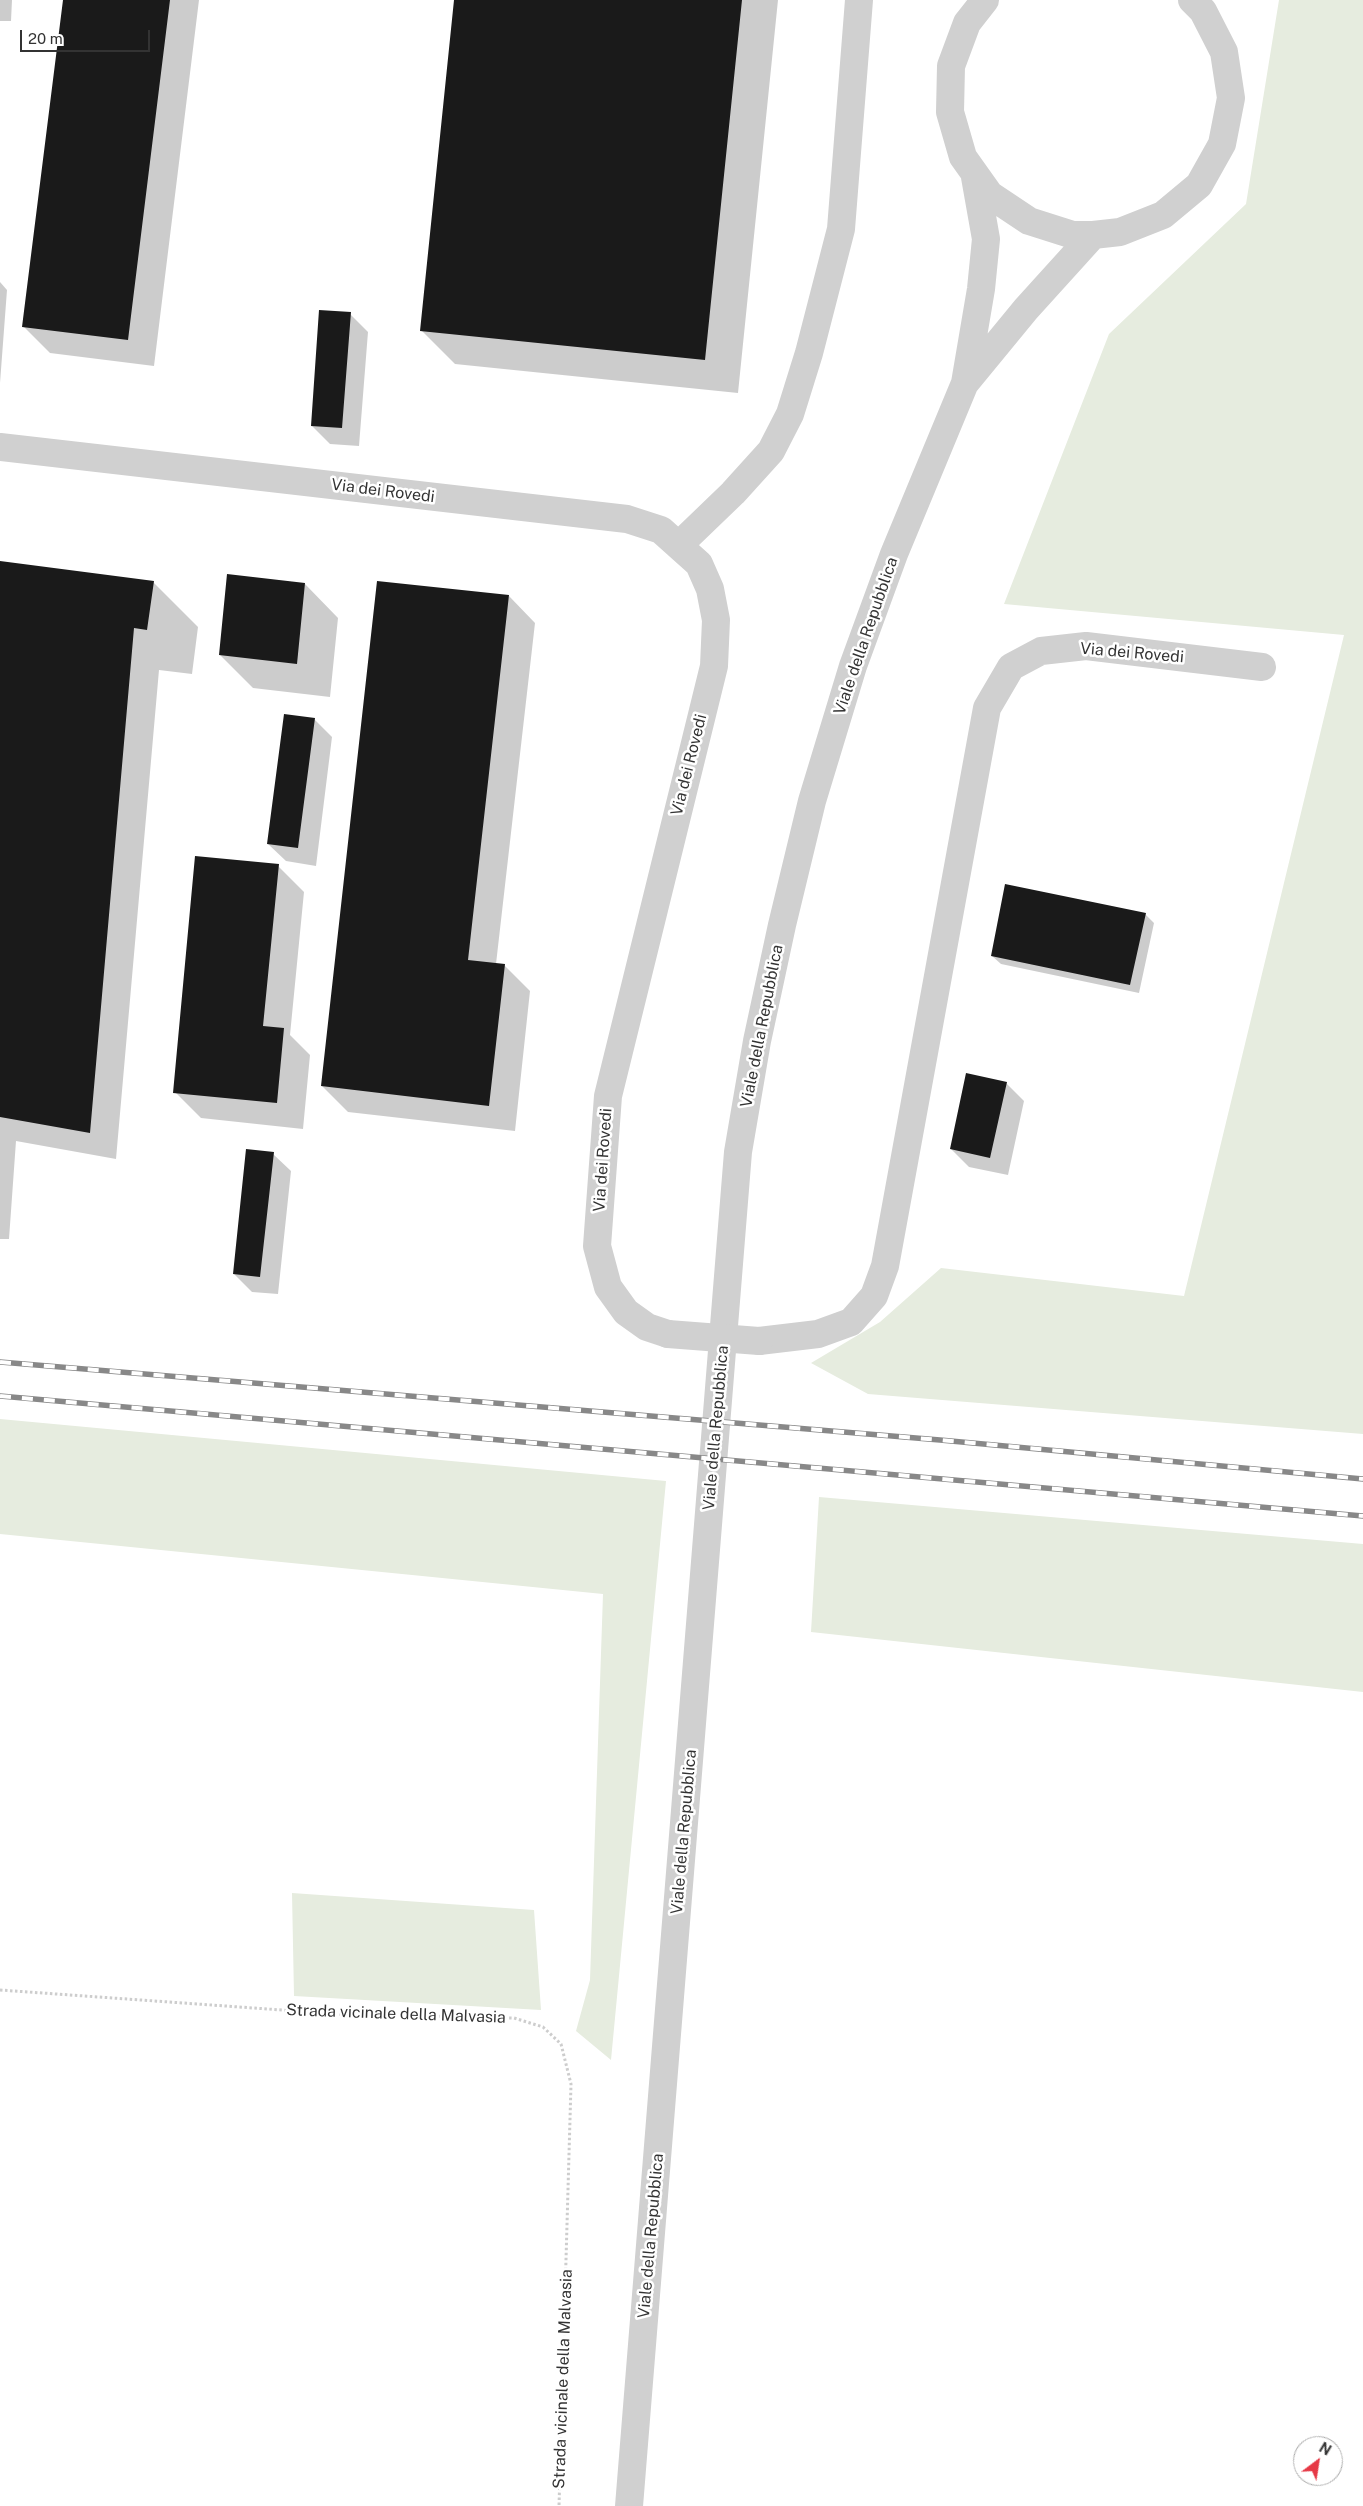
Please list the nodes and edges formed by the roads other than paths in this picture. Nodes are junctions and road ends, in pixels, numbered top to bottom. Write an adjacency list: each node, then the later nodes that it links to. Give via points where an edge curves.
1 (858, 0): 8 (street, via 841,229 790,414 771,450 733,494)
2 (983, 1): 4 (street, via 967,23 951,66 950,112 963,157)
3 (1201, 4): 5 (street, via 1224,52 1231,98 1222,144 1199,185 1163,215 1120,232)
4 (975, 177): 5 (street, via 990,195 1029,222 1074,235); 6 (street, Viale della Repubblica, via 986,239)
5 (1093, 235): 6 (street, Viale della Repubblica)
6 (965, 383): 10 (street, Viale della Repubblica, via 894,554 853,666 815,792 757,1041 738,1152)
7 (0, 447): 8 (street, Via dei Rovedi, via 627,519 661,530)
8 (679, 545): 9 (street, Via dei Rovedi, bridge, via 699,564 710,589 716,620 714,666 608,1096 597,1246 608,1287 626,1312 647,1327 668,1334 759,1341 818,1334 851,1322 874,1296 887,1256 987,708 1011,667 1041,651 1086,646)
9 (1262, 667)
10 (629, 2506)

